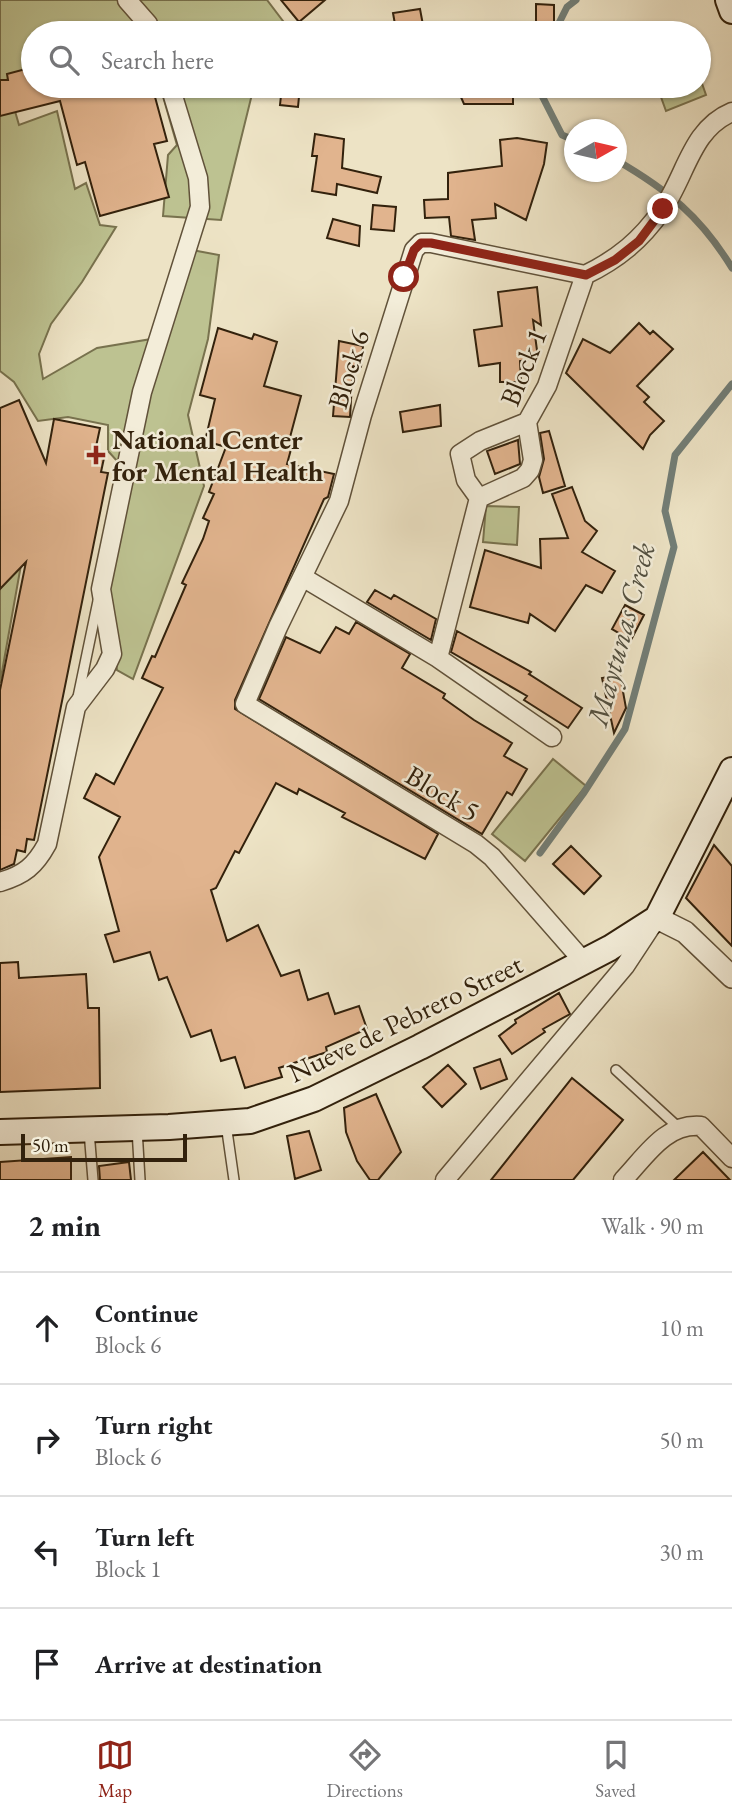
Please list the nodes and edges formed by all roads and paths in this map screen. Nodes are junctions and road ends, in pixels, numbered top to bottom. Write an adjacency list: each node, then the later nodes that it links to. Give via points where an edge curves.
1 (127, 0): 4 (street)
2 (728, 0): 3 (main road)
3 (732, 10)
4 (145, 21)
5 (174, 98): 15 (street, via 198,178 200,207 142,392 101,589 112,654 76,707 47,844 22,876)
6 (732, 112): 7 (street, via 716,118 698,139 680,181 639,241)
7 (586, 275): 8 (street, Block 1, via 547,386); 10 (street, Block 6, via 431,243 421,243 414,250 339,501)
8 (527, 422): 9 (street, Block 1, via 533,460 530,470 523,478); 9 (street, via 460,454 466,480)
9 (479, 498): 11 (street)
10 (304, 578): 11 (street); 12 (street, Block 6)
11 (438, 658): 13 (street)
12 (245, 704): 17 (street, Block 5, via 476,844)
13 (552, 737)
14 (732, 770): 16 (main road)
15 (0, 882)
16 (657, 918): 17 (main road, Nueve de Pebrero Street); 18 (street, via 685,932); 29 (street, via 625,966)
17 (584, 962): 20 (main road, Nueve de Pebrero Street, via 314,1099 250,1121)
18 (732, 977)
19 (616, 1070): 21 (lane)
20 (225, 1123): 22 (main road, Nueve de Pebrero Street); 28 (lane)
21 (678, 1127): 25 (street, via 701,1126); 30 (street)
22 (137, 1128): 23 (main road, Nueve de Pebrero Street); 27 (lane)
23 (89, 1129): 24 (main road, Nueve de Pebrero Street); 26 (lane)
24 (0, 1132)
25 (732, 1158)
26 (93, 1180)
27 (140, 1180)
28 (234, 1180)
29 (445, 1180)
30 (623, 1180)

